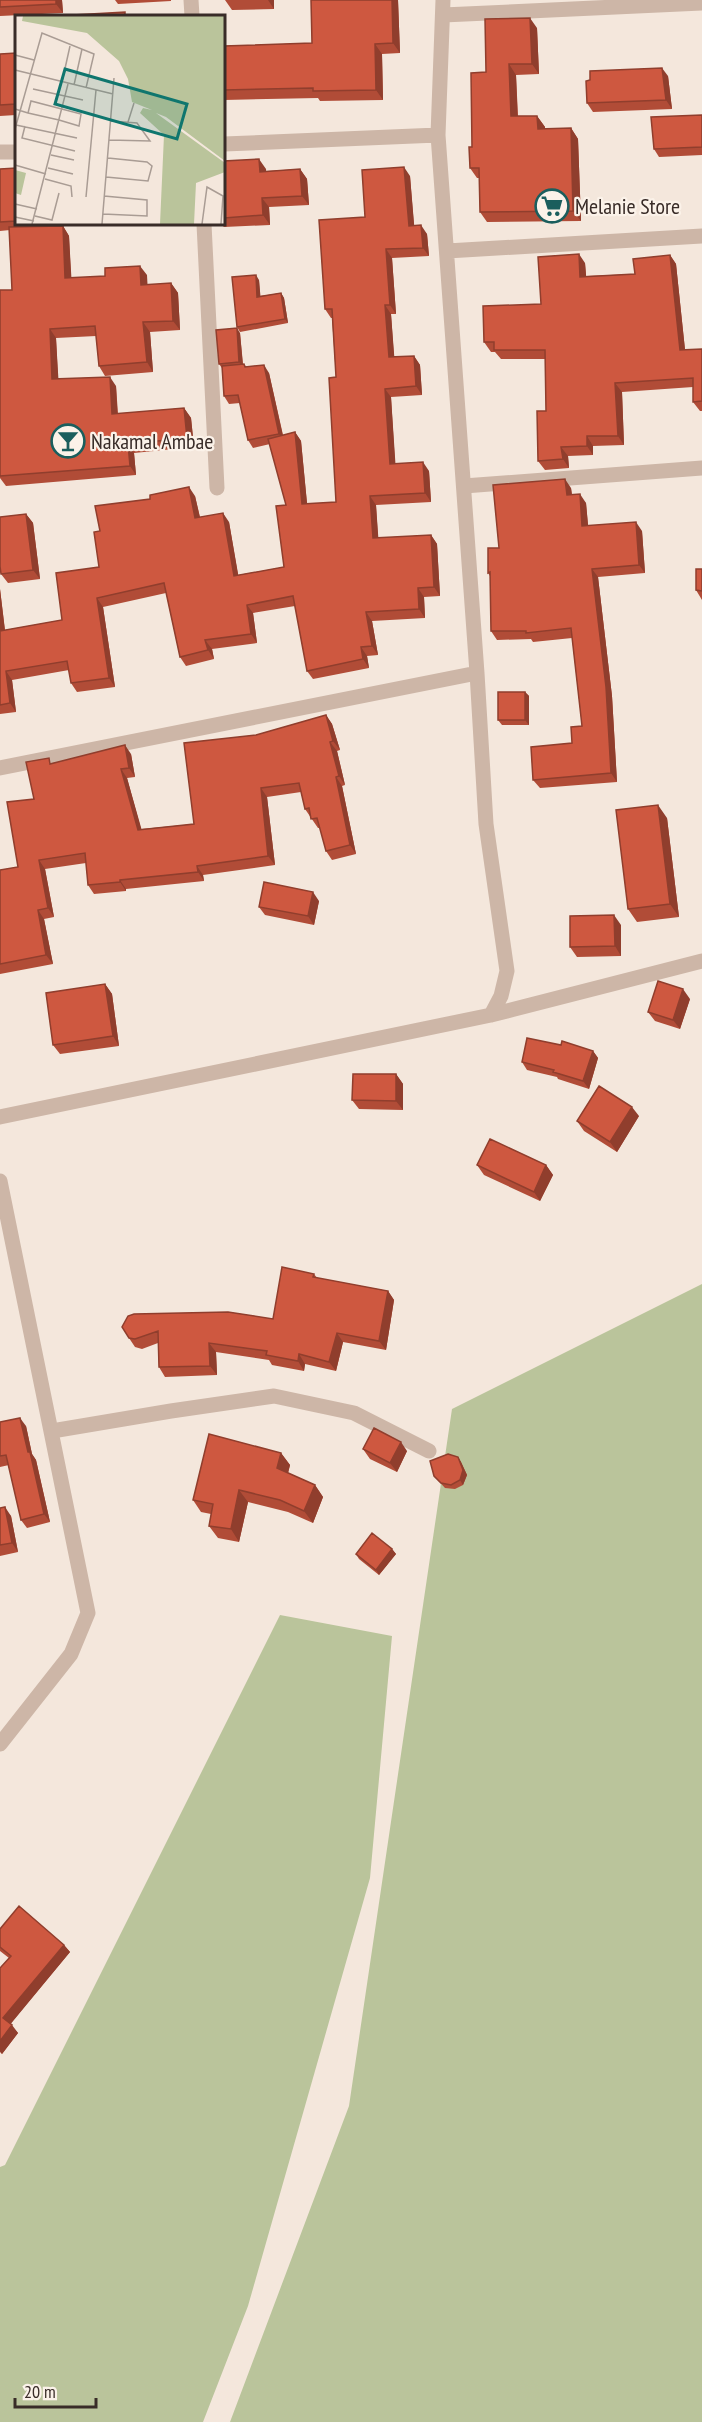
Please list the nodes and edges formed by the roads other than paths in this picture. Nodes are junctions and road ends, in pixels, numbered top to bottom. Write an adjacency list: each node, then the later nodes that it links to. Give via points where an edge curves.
1 (191, 0): 4 (street)
2 (702, 3): 3 (street)
3 (443, 8): 5 (street)
4 (192, 15)
5 (438, 135): 6 (street); 9 (street)
6 (225, 144)
7 (204, 225): 12 (street)
8 (702, 236): 9 (street)
9 (447, 251): 11 (street)
10 (702, 468): 11 (street)
11 (464, 486): 13 (street)
12 (217, 488)
13 (477, 673): 14 (street); 16 (street, via 486,824 507,972)
14 (0, 768)
15 (702, 961): 16 (street)
16 (491, 1015): 17 (street)
17 (0, 1117)
18 (0, 1181): 19 (street)
19 (52, 1431): 20 (street, via 274,1396 354,1413); 21 (street, via 88,1613 71,1654)
20 (429, 1451)
21 (0, 1744)

